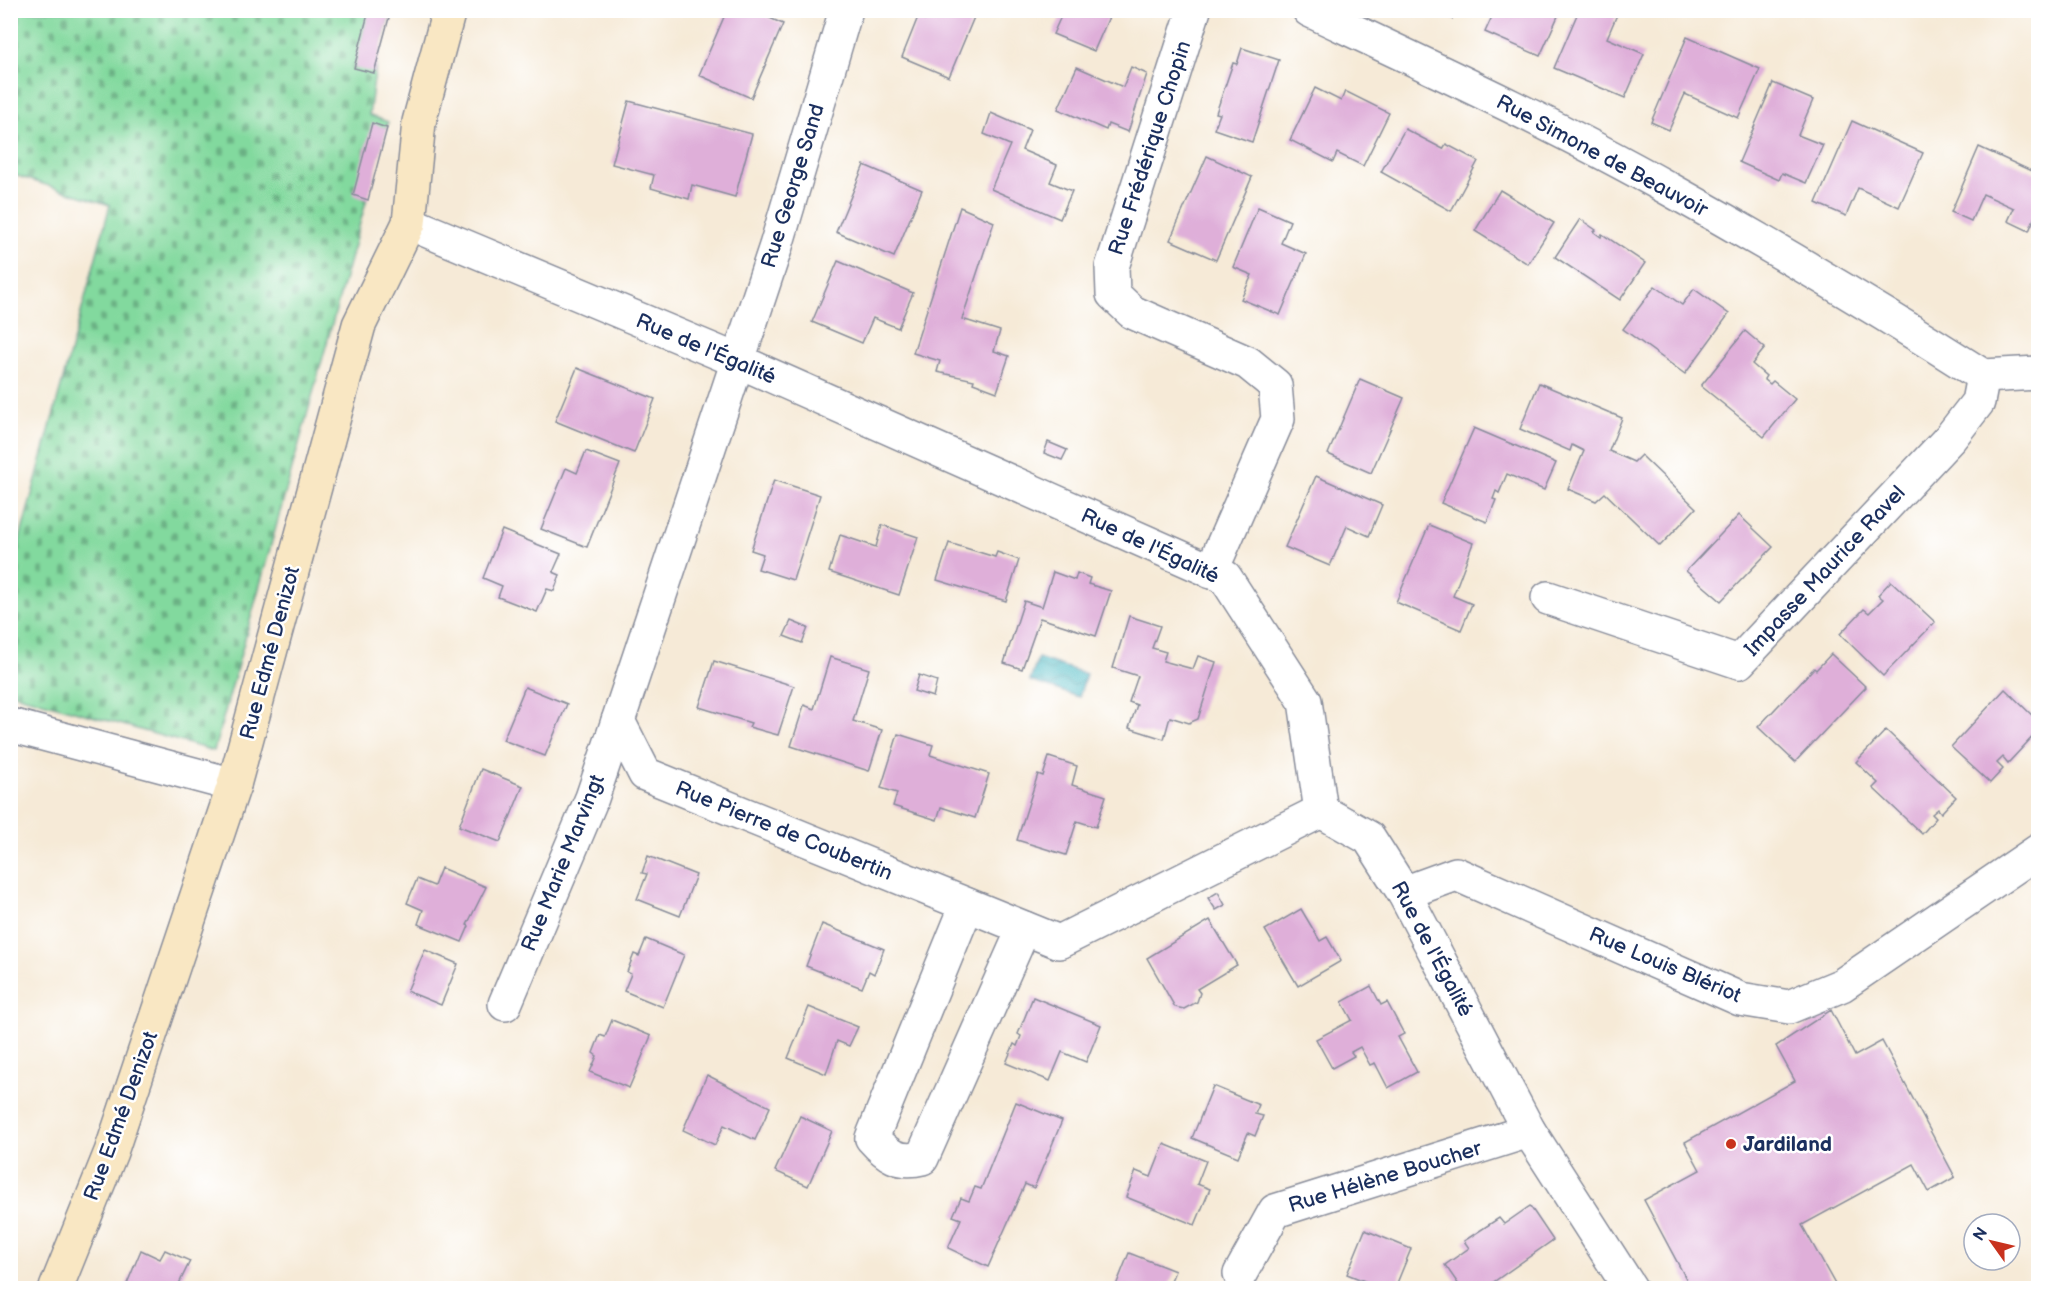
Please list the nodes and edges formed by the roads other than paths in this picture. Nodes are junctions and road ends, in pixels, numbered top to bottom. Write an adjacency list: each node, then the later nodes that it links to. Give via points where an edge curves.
1 (449, 10): 5 (street, Rue Edmé Denizot, via 419,122)
2 (846, 10): 6 (street, Rue George Sand, via 776,246)
3 (1194, 10): 9 (street, Rue Frédérique Chopin, via 1112,267 1113,294 1132,312 1248,363 1275,385 1278,419)
4 (1309, 10): 8 (street, Rue Simone de Beauvoir, via 1649,178 1888,316)
5 (409, 223): 6 (street, Rue de l'Égalité); 13 (street, Rue Edmé Denizot, via 359,325)
6 (736, 360): 9 (street, Rue de l'Égalité); 11 (street)
7 (2038, 374): 8 (street)
8 (1983, 376): 10 (street, Impasse Maurice Ravel, via 1978,402 1950,438 1739,662)
9 (1211, 572): 14 (street, Rue de l'Égalité, via 1225,578 1305,700)
10 (1548, 598)
11 (618, 721): 17 (street, Rue Pierre de Coubertin, via 645,774); 19 (street, Rue Marie Marvingt, via 592,798)
12 (10, 725): 13 (street)
13 (234, 785): 22 (street, Rue Edmé Denizot, via 111,1152)
14 (1322, 811): 16 (street, Rue de l'Égalité, via 1369,838); 18 (street, Rue Pierre de Coubertin, via 1059,942)
15 (2038, 851): 16 (street, Rue Louis Blériot, via 1842,985 1789,1007 1740,999 1456,874)
16 (1404, 892): 20 (street, Rue de l'Égalité)
17 (966, 905): 18 (street, Rue Pierre de Coubertin); 18 (street, via 872,1138 884,1152 908,1162 922,1158)
18 (1024, 928)
19 (505, 1004)
20 (1528, 1131): 21 (street, Rue Hélène Boucher, via 1275,1211); 23 (street, Rue de l'Égalité)
21 (1240, 1274)
22 (56, 1288)
23 (1630, 1288)

